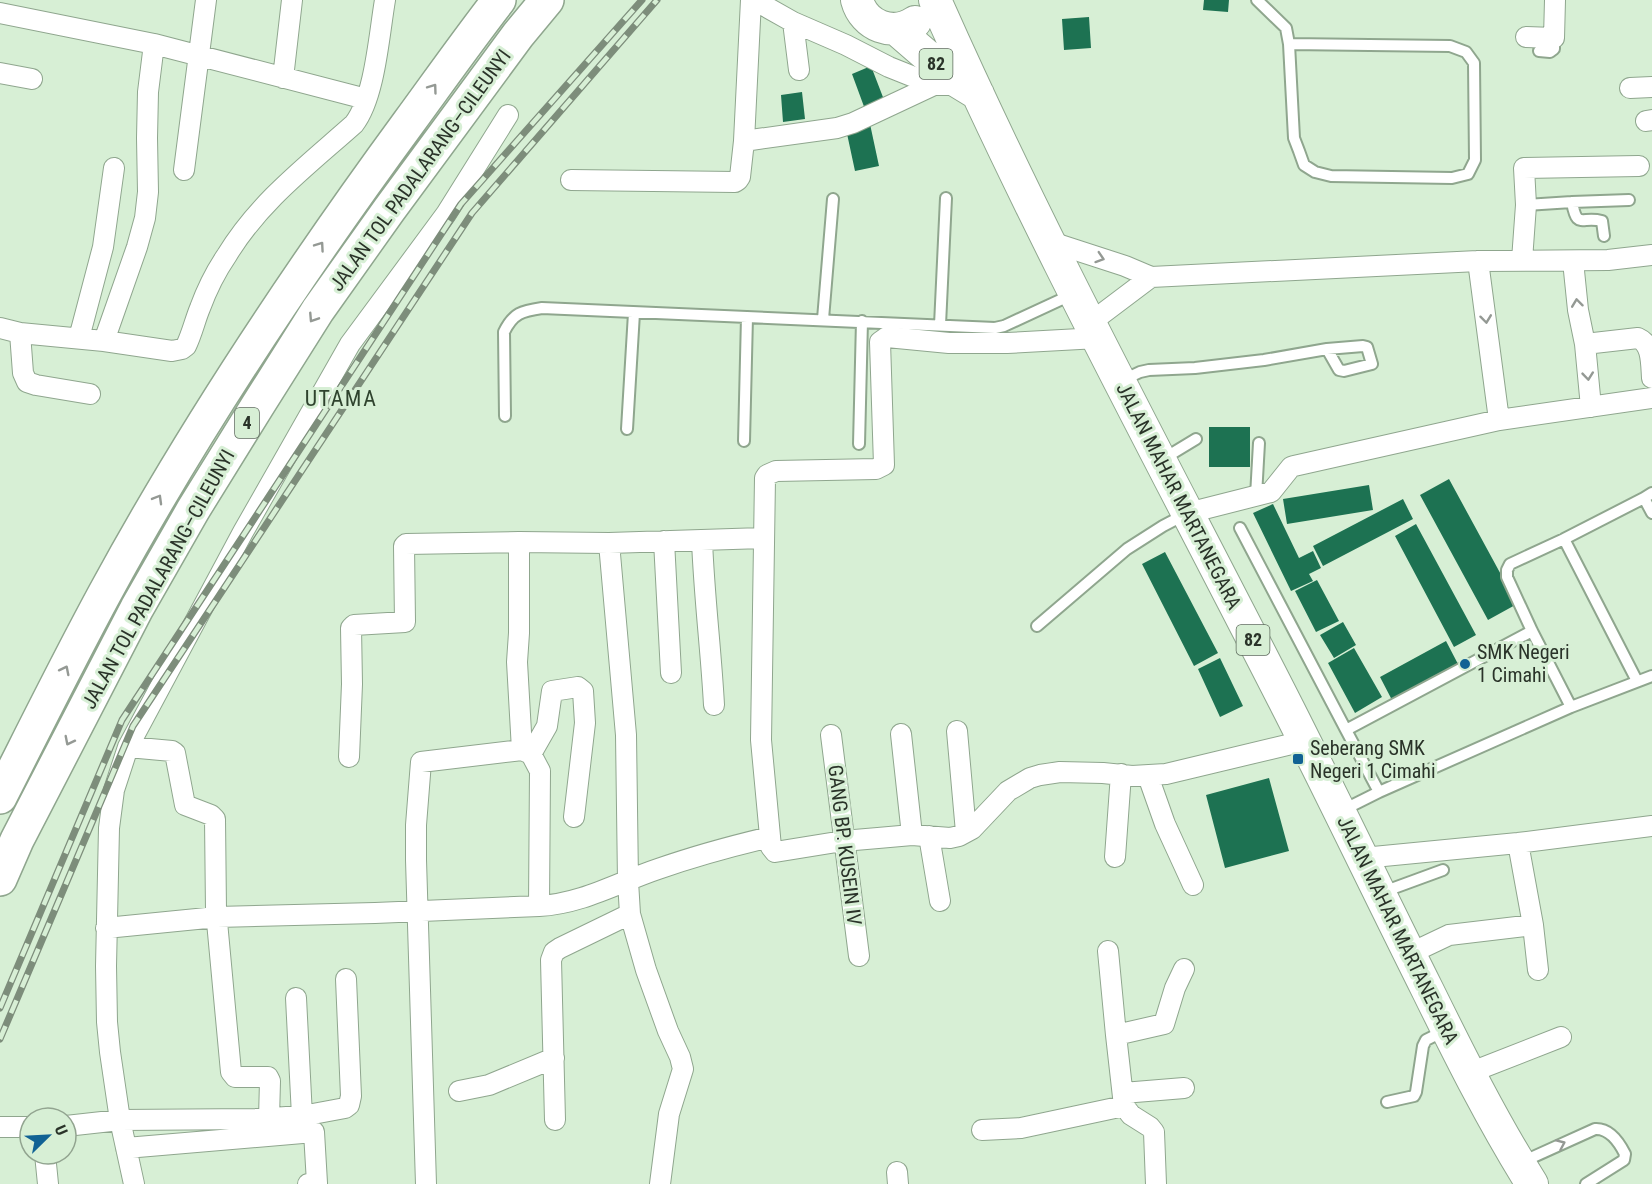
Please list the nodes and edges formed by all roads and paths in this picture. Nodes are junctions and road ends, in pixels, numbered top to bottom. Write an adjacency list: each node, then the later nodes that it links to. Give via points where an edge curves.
1 (206, 0): 17 (street)
2 (292, 0): 21 (street)
3 (385, 0): 25 (street)
4 (499, 0): 99 (highway, JALAN TOL PADALARANG–CILEUNYI / 4, one-way to 4, via 106,591 236,372 355,196)
5 (547, 0): 111 (highway, JALAN TOL PADALARANG–CILEUNYI / 4, one-way to 111, via 389,210 318,310 258,405 138,608)
6 (753, 0): 12 (street); 27 (street)
7 (933, 0): 13 (main road, via 921,18); 22 (main road, JALAN MAHAR MARTANEGARA / 82)
8 (1257, 0): 16 (lane, via 1286,28)
9 (1555, 0): 14 (street)
10 (854, 3): 13 (main road, via 875,24)
11 (0, 13): 15 (street)
12 (793, 22): 18 (street); 22 (street, via 889,67)
13 (896, 29): 22 (main road, JALAN MAHAR MARTANEGARA / 82)
14 (1540, 42)
15 (154, 44): 17 (street); 54 (street, via 148,92 145,218)
16 (1289, 44): 16 (lane, via 1294,138 1304,165 1331,176 1452,178 1468,174 1475,160 1474,63 1466,52 1450,46)
17 (200, 56): 21 (street); 30 (street)
18 (799, 70)
19 (0, 73): 20 (street)
20 (32, 78)
21 (283, 78): 25 (street)
22 (956, 86): 27 (street, via 837,128); 38 (main road, JALAN MAHAR MARTANEGARA / 82)
23 (1652, 87): 24 (street)
24 (1630, 88)
25 (366, 99): 54 (street, via 354,124 287,182 240,233 213,279 186,346 172,351)
26 (508, 116): 93 (street, via 446,214 350,344 243,532)
27 (744, 141): 31 (street, via 740,177 735,182)
28 (1639, 166): 36 (street, via 1524,168)
29 (114, 168): 53 (street, via 103,247)
30 (184, 170)
31 (571, 180)
32 (946, 198): 49 (lane)
33 (833, 199): 47 (lane)
34 (1629, 200): 35 (lane)
35 (1572, 202): 36 (lane); 37 (lane, via 1577,219 1602,221)
36 (1526, 205): 40 (street)
37 (1604, 236)
38 (1048, 241): 43 (street, one-way to 43); 44 (main road, JALAN MAHAR MARTANEGARA / 82)
39 (1652, 255): 42 (street)
40 (1522, 260): 41 (street); 42 (street)
41 (1478, 261): 43 (street); 63 (street, one-way to 63)
42 (1573, 261): 55 (street, one-way to 42)
43 (1151, 277): 51 (street)
44 (1075, 294): 49 (lane, via 1004,326); 51 (main road, JALAN MAHAR MARTANEGARA / 82)
45 (633, 313): 46 (lane); 62 (lane, via 542,308 519,312 504,332); 64 (lane)
46 (747, 317): 47 (lane); 66 (lane)
47 (823, 319): 48 (lane)
48 (862, 321): 49 (lane); 68 (lane)
49 (940, 325)
50 (0, 328): 52 (street)
51 (1094, 331): 58 (main road, JALAN MAHAR MARTANEGARA / 82); 75 (street, via 1007,343 949,343 891,336 883,339 880,342 884,465 876,469 776,471 767,475)
52 (20, 333): 53 (street); 59 (street, via 27,382)
53 (80, 338): 54 (street)
54 (104, 341)
55 (1585, 344): 57 (street, via 1638,338 1645,341 1649,346); 61 (street, one-way to 61)
56 (1328, 349): 58 (lane, via 1186,369 1149,370)
57 (1652, 378)
58 (1120, 382): 69 (main road, JALAN MAHAR MARTANEGARA / 82)
59 (90, 393)
60 (1652, 398): 61 (street)
61 (1591, 407): 63 (street)
62 (505, 416)
63 (1499, 420): 71 (street, via 1294,466 1270,492)
64 (627, 429)
65 (1196, 439): 69 (lane)
66 (744, 441)
67 (1259, 443): 71 (lane)
68 (859, 444)
69 (1161, 460): 72 (main road, JALAN MAHAR MARTANEGARA / 82)
70 (1648, 495): 73 (lane); 76 (lane)
71 (1256, 496): 72 (street)
72 (1188, 513): 81 (lane, via 1127,549); 92 (main road, JALAN MAHAR MARTANEGARA / 82)
73 (1652, 513)
74 (1240, 528): 88 (lane)
75 (763, 538): 77 (street); 105 (street, via 761,740)
76 (1564, 539): 82 (lane, via 1510,564 1507,570); 85 (lane)
77 (702, 540): 78 (street); 86 (street)
78 (664, 541): 80 (street); 83 (street)
79 (519, 542): 80 (street); 94 (street, via 517,662); 95 (street, via 405,545 405,622 351,628)
80 (609, 543): 112 (street, via 626,735)
81 (1036, 626)
82 (1532, 631): 87 (lane); 88 (lane)
83 (671, 673)
84 (1652, 676): 85 (lane)
85 (1636, 681): 87 (lane)
86 (714, 705)
87 (1571, 707): 98 (lane)
88 (1346, 730): 98 (lane)
89 (957, 731): 103 (street)
90 (901, 734): 104 (street)
91 (831, 735): 106 (street, GANG BP. KUSEIN IV)
92 (1304, 741): 97 (street); 100 (main road, JALAN MAHAR MARTANEGARA / 82)
93 (128, 747): 119 (street, via 175,753 185,805 215,819); 121 (street, via 114,790 109,828)
94 (526, 752): 101 (street, via 547,726 552,691 581,688 585,723); 116 (street, via 540,771); 117 (street, via 419,763)
95 (349, 757)
96 (1120, 774): 97 (street); 103 (street, via 1040,774 1008,791); 108 (street)
97 (1148, 776): 113 (street)
98 (1379, 792): 100 (lane)
99 (0, 797)
100 (1340, 812): 109 (main road, JALAN MAHAR MARTANEGARA / 82)
101 (574, 817)
102 (1652, 826): 107 (street)
103 (966, 832): 104 (street, via 950,838)
104 (921, 836): 106 (street); 115 (street)
105 (770, 837): 106 (street, via 775,852); 112 (street, via 703,854)
106 (843, 841): 124 (street, GANG BP. KUSEIN IV)
107 (1518, 843): 109 (street); 120 (street)
108 (1115, 857)
109 (1363, 858): 114 (main road, JALAN MAHAR MARTANEGARA / 82)
110 (1443, 870): 114 (lane)
111 (0, 879)
112 (628, 881): 116 (street, via 582,898); 118 (street)
113 (1193, 885)
114 (1380, 893): 123 (main road, JALAN MAHAR MARTANEGARA / 82)
115 (940, 901)
116 (539, 906): 117 (street)
117 (418, 911): 119 (street); 152 (street)
118 (630, 914): 132 (street, via 560,948 552,956); 153 (street, via 646,970 682,1065 669,1114)
119 (217, 917): 121 (street); 142 (street, via 231,1072 233,1077 268,1077)
120 (1533, 925): 123 (street, via 1449,935); 126 (street)
121 (106, 928): 139 (street, via 107,1022)
122 (1108, 951): 130 (street)
123 (1409, 954): 129 (main road, JALAN MAHAR MARTANEGARA / 82)
124 (859, 956)
125 (1184, 969): 130 (street, via 1164,1024)
126 (1538, 970)
127 (346, 979): 138 (street, via 351,1101 345,1108)
128 (296, 998): 138 (street)
129 (1447, 1029): 133 (main road, JALAN MAHAR MARTANEGARA / 82); 137 (lane, via 1426,1040 1423,1046 1414,1096)
130 (1116, 1035): 136 (street)
131 (1561, 1038): 133 (street)
132 (554, 1058): 135 (street, via 489,1085); 140 (street)
133 (1469, 1073): 148 (main road, JALAN MAHAR MARTANEGARA / 82)
134 (1184, 1088): 136 (street)
135 (459, 1091)
136 (1124, 1099): 145 (street, via 1021,1128); 154 (street, via 1131,1115 1153,1130)
137 (1387, 1102)
138 (302, 1116): 142 (street)
139 (120, 1120): 141 (street); 142 (street); 146 (street)
140 (555, 1120)
141 (78, 1125)
142 (261, 1125): 146 (street); 151 (street, via 314,1132 317,1183)
143 (0, 1127): 144 (street)
144 (18, 1127)
145 (982, 1130)
146 (126, 1148): 150 (street)
147 (46, 1166): 149 (street)
148 (1525, 1174): 155 (lane, one-way to 155, via 1600,1129 1618,1142 1624,1160)
149 (48, 1184)
150 (134, 1184)
151 (308, 1184)
152 (426, 1184)
153 (660, 1184)
154 (1156, 1184)
155 (1586, 1184)

